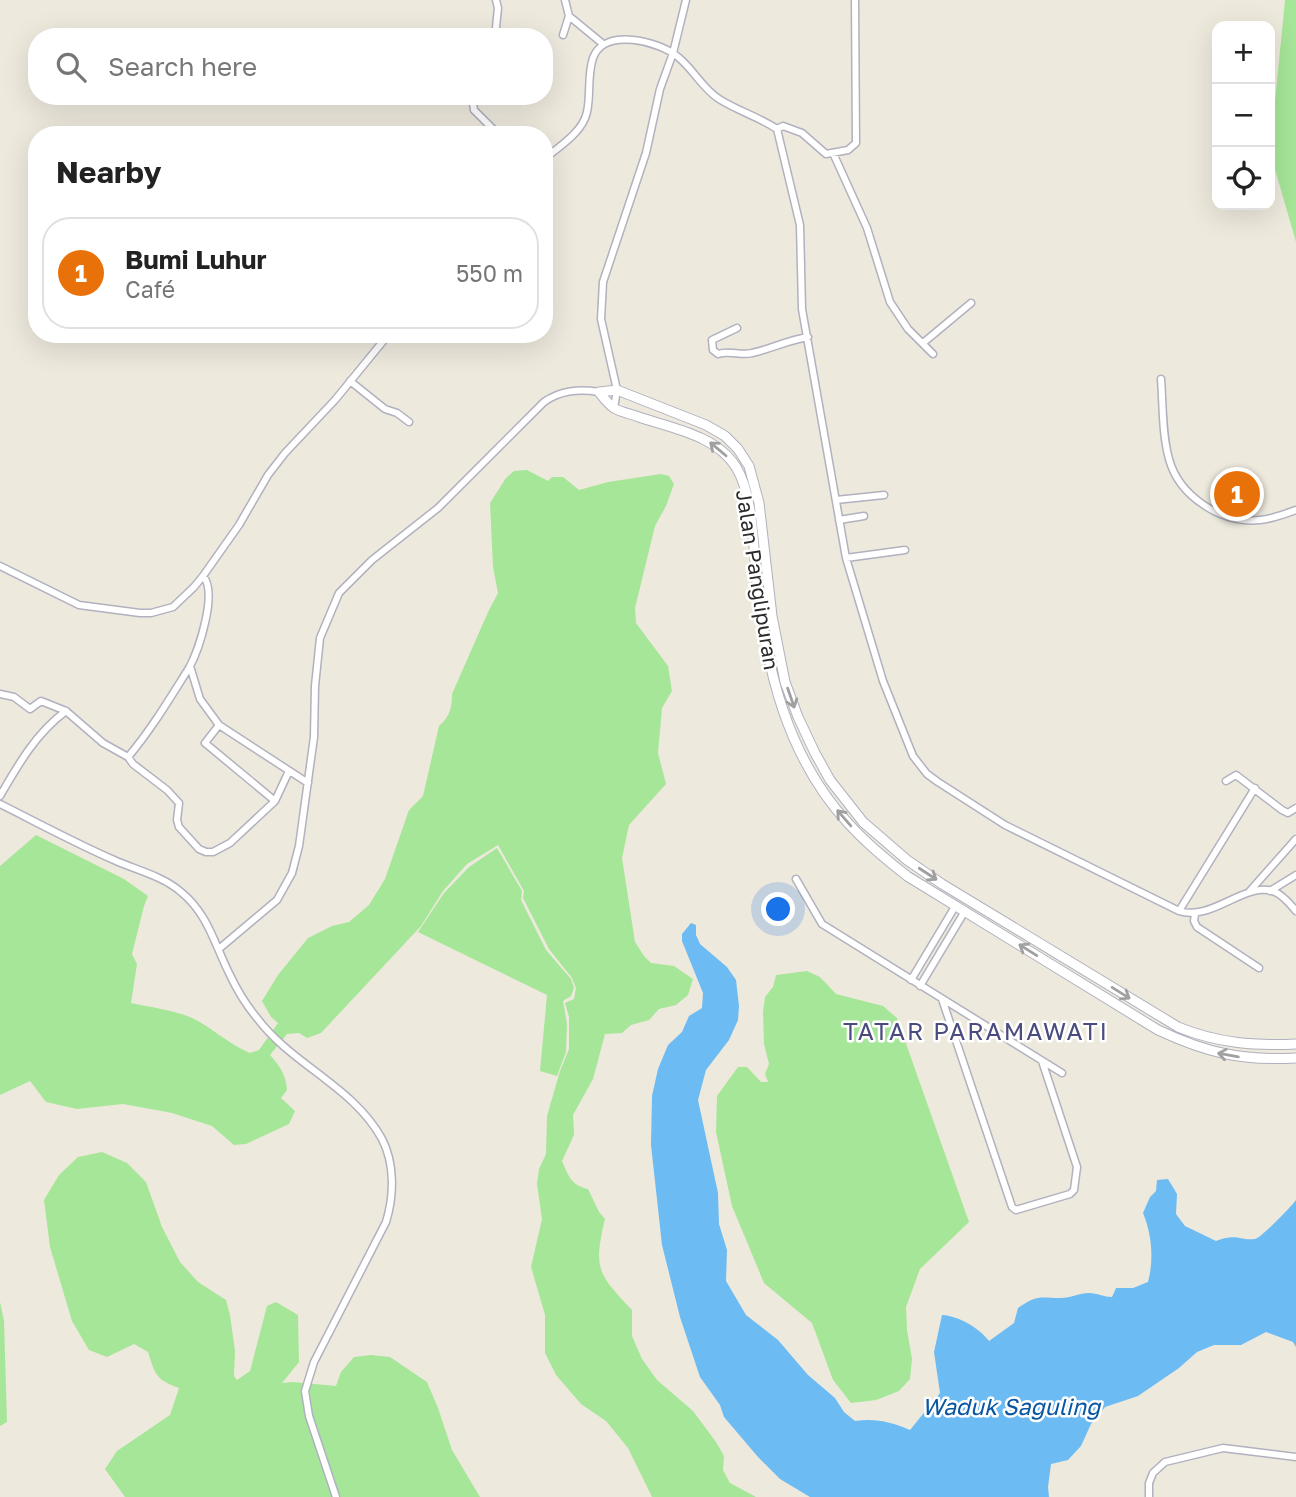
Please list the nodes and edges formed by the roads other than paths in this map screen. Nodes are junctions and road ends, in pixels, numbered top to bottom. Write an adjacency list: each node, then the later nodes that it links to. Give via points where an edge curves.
1 (496, 0): 6 (street)
2 (565, 0): 5 (street)
3 (686, 0): 9 (street)
4 (855, 0): 14 (street, via 857,139 854,146)
5 (569, 16): 7 (street); 8 (street)
6 (496, 28)
7 (563, 35)
8 (603, 44): 9 (street, via 626,38); 13 (street, via 594,56 583,123)
9 (673, 53): 12 (street, via 706,90); 23 (street, via 604,282 601,319)
10 (473, 105): 11 (street)
11 (490, 126)
12 (777, 129): 14 (street, via 792,128 823,152); 17 (street, via 800,225 802,309)
13 (553, 152)
14 (833, 153): 19 (street, via 867,228 890,302)
15 (971, 303): 19 (street)
16 (737, 328): 17 (street, via 712,340 713,350 747,354)
17 (808, 337): 28 (street)
18 (382, 343): 22 (street)
19 (923, 343): 20 (street)
20 (933, 354)
21 (1161, 379): 29 (street, via 1169,460 1179,483 1221,514 1259,520)
22 (350, 381): 26 (street); 35 (street, via 268,475)
23 (617, 390): 24 (main road, Jalan Panglipuran); 25 (street); 37 (main road, Jalan Panglipuran, via 706,425 738,449 757,493)
24 (599, 392): 25 (main road, Jalan Panglipuran); 45 (street, via 568,391 544,402 438,508 372,560 339,593 320,638)
25 (614, 408): 36 (main road, Jalan Panglipuran, one-way to 25, via 749,508 736,467 708,441)
26 (409, 422)
27 (884, 495): 28 (street)
28 (836, 500): 31 (street)
29 (1296, 510)
30 (864, 516): 31 (street)
31 (839, 520): 33 (street)
32 (905, 550): 33 (street)
33 (846, 558): 57 (street, via 883,681 919,765 1005,825)
34 (0, 566): 35 (street, via 79,605 140,613 173,607)
35 (203, 576): 38 (street, via 209,603)
36 (761, 616): 37 (main road); 56 (main road, Jalan Panglipuran, one-way to 36, via 878,853 832,804 785,717)
37 (772, 616): 61 (main road, Jalan Panglipuran, one-way to 61, via 781,666 798,717 831,780 863,822 907,860)
38 (190, 666): 41 (street, via 200,699); 42 (street)
39 (0, 694): 40 (street, via 13,696 30,709 41,701)
40 (66, 711): 42 (street, via 103,743); 47 (street, via 27,751)
41 (219, 725): 43 (street); 48 (street, via 205,743)
42 (128, 757): 48 (street, via 179,803 179,827 206,852 230,843)
43 (289, 771): 45 (street); 48 (street)
44 (1226, 781): 46 (street, via 1236,775)
45 (308, 783): 60 (street, via 292,873 276,900)
46 (1255, 788): 50 (street, via 1286,812); 57 (street)
47 (0, 796)
48 (275, 801)
49 (0, 804): 60 (street, via 179,890 200,910)
50 (1296, 808)
51 (1296, 839): 55 (street)
52 (1296, 875): 54 (street)
53 (796, 879): 64 (street, via 822,923)
54 (1270, 891): 55 (street); 58 (street)
55 (1248, 893): 59 (street)
56 (961, 908): 63 (main road, Jalan Panglipuran, one-way to 56); 64 (street); 65 (street)
57 (1180, 911): 59 (street)
58 (1296, 911)
59 (1195, 914): 62 (street, via 1197,927)
60 (220, 948): 72 (street, via 229,973 262,1025 368,1118 389,1161 392,1179 386,1222 314,1362 305,1391)
61 (1077, 967): 63 (main road); 67 (main road, Jalan Panglipuran, one-way to 67, via 1191,1032 1253,1046)
62 (1259, 968)
63 (1071, 976): 68 (main road, Jalan Panglipuran, one-way to 63, via 1246,1058 1193,1046 1158,1030)
64 (911, 980): 65 (street)
65 (920, 986): 66 (street)
66 (942, 999): 69 (street); 69 (street, via 1012,1207 1017,1210 1074,1190 1077,1167)
67 (1296, 1044)
68 (1296, 1058)
69 (1042, 1060): 70 (street)
70 (1062, 1073)
71 (1296, 1457): 73 (street, via 1223,1448 1165,1462 1153,1473)
72 (337, 1497)
73 (1149, 1497)

